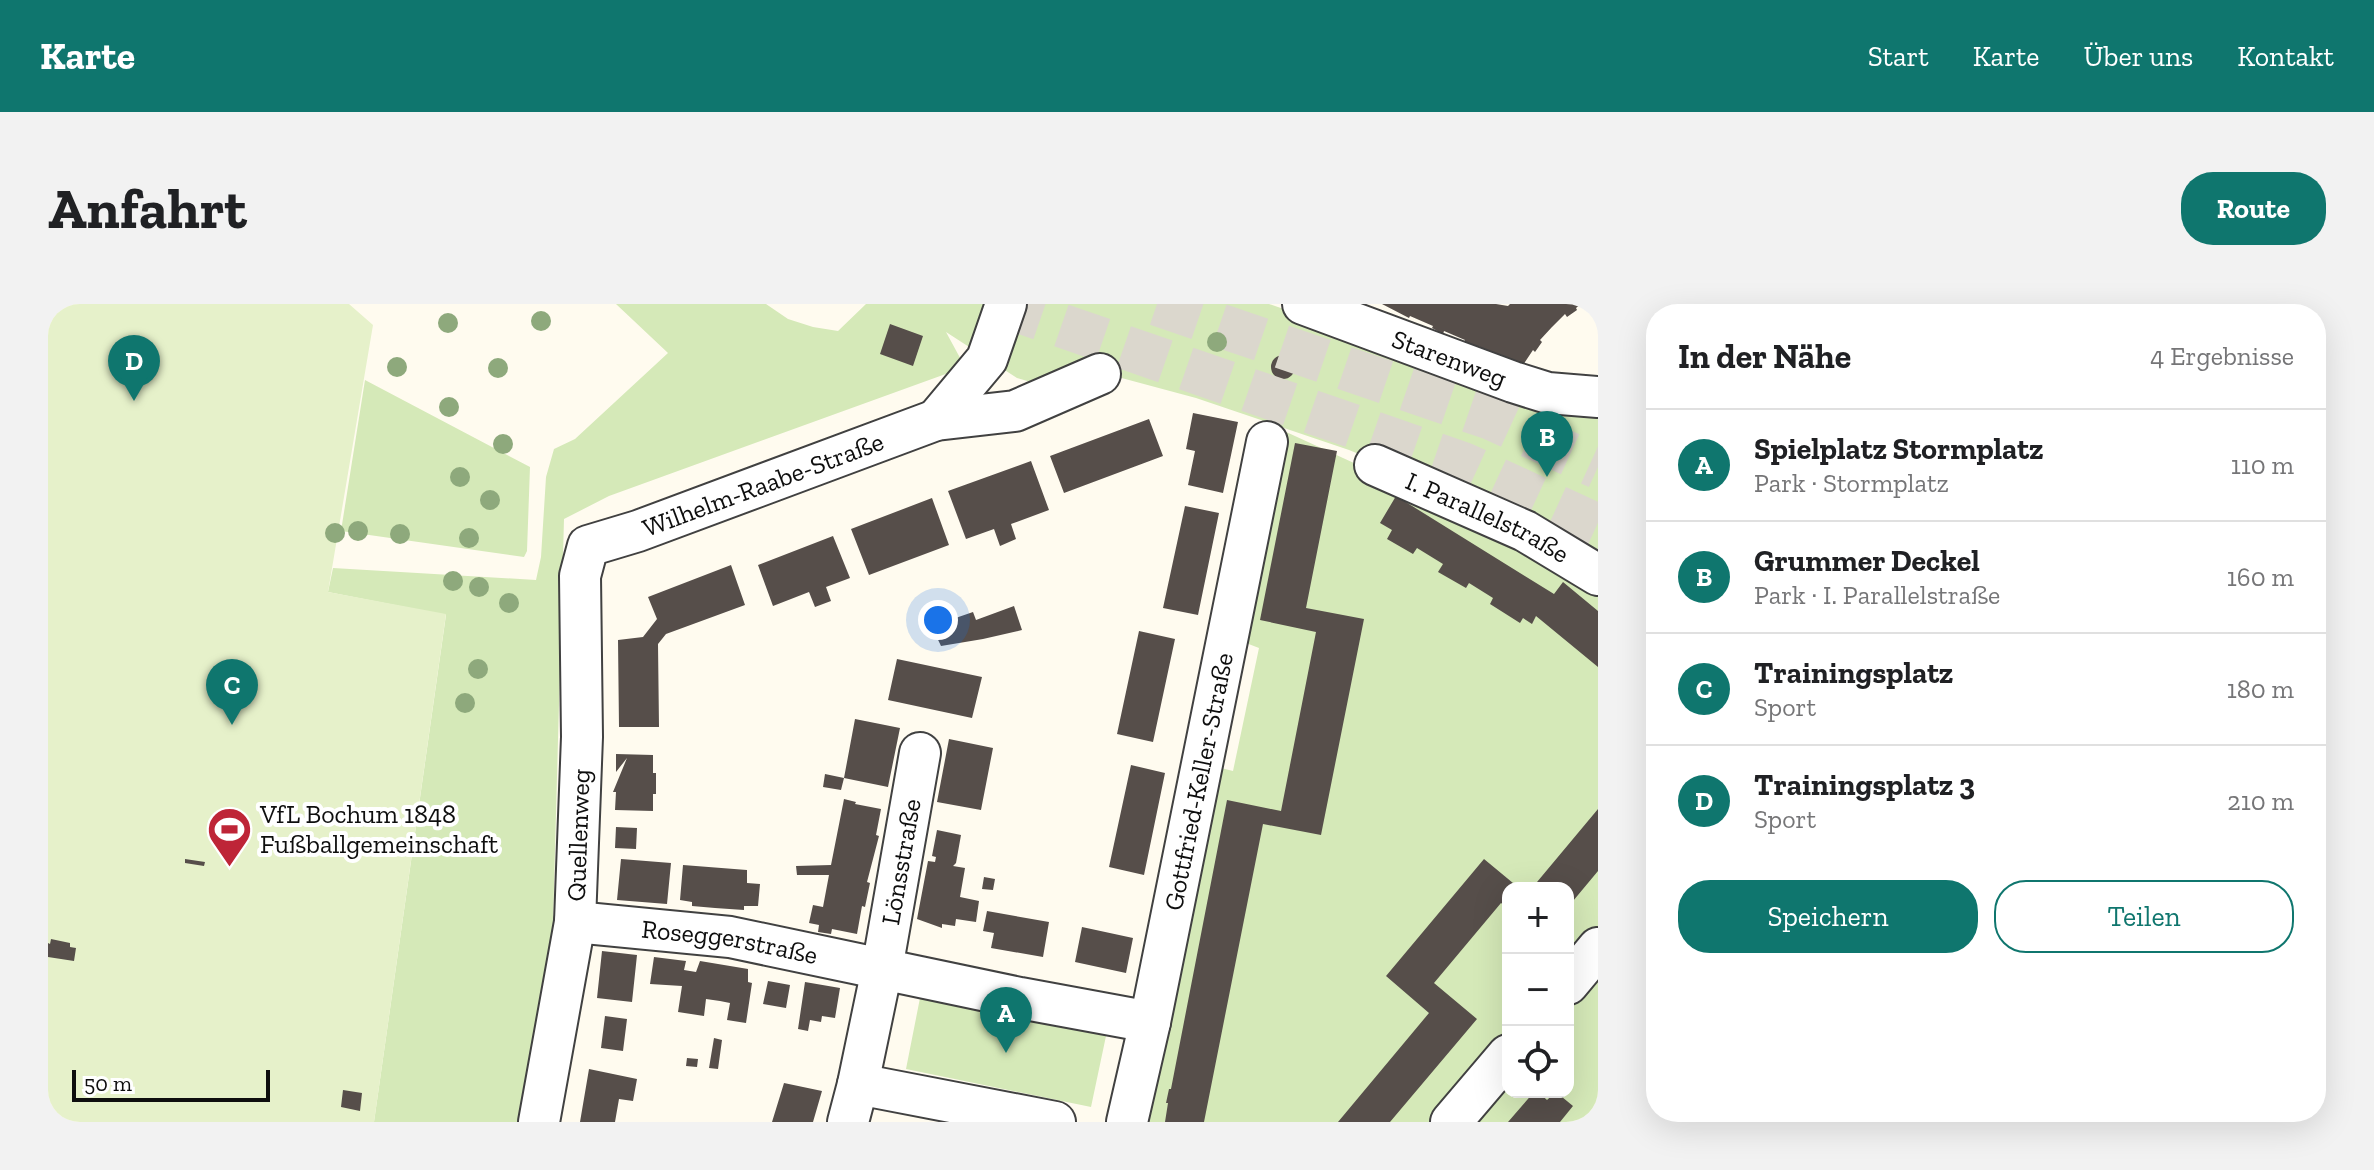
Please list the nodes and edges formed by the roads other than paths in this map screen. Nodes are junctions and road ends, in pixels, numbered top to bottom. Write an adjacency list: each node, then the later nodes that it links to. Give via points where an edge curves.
1 (1303, 304): 4 (street, Starenweg, via 1513,382 1548,393)
2 (996, 331): 5 (street, Wilhelm-Raabe-Straße); 6 (street, Wilhelm-Raabe-Straße)
3 (1100, 374): 5 (street, Wilhelm-Raabe-Straße)
4 (1598, 397)
5 (1015, 411): 6 (street, Wilhelm-Raabe-Straße)
6 (936, 420): 9 (street, Wilhelm-Raabe-Straße)
7 (1267, 442): 16 (street, Gottfried-Keller-Straße)
8 (1375, 465): 10 (street, I. Parallelstraße, via 1525,531)
9 (588, 546): 12 (street, Quellenweg, via 580,576 582,737)
10 (1598, 575)
11 (920, 753): 14 (street, Lönsstraße)
12 (575, 922): 14 (street, Roseggerstraße, via 730,937); 19 (street, Quellenweg)
13 (1598, 948): 15 (street)
14 (882, 969): 16 (street, Roseggerstraße); 18 (street, Lönsstraße)
15 (1574, 977)
16 (1150, 1022): 22 (street, Gottfried-Keller-Straße)
17 (1502, 1062): 23 (street)
18 (858, 1084): 20 (street, Lönsstraße); 21 (street)
19 (539, 1122)
20 (848, 1122)
21 (1055, 1122)
22 (1127, 1122)
23 (1451, 1122)

